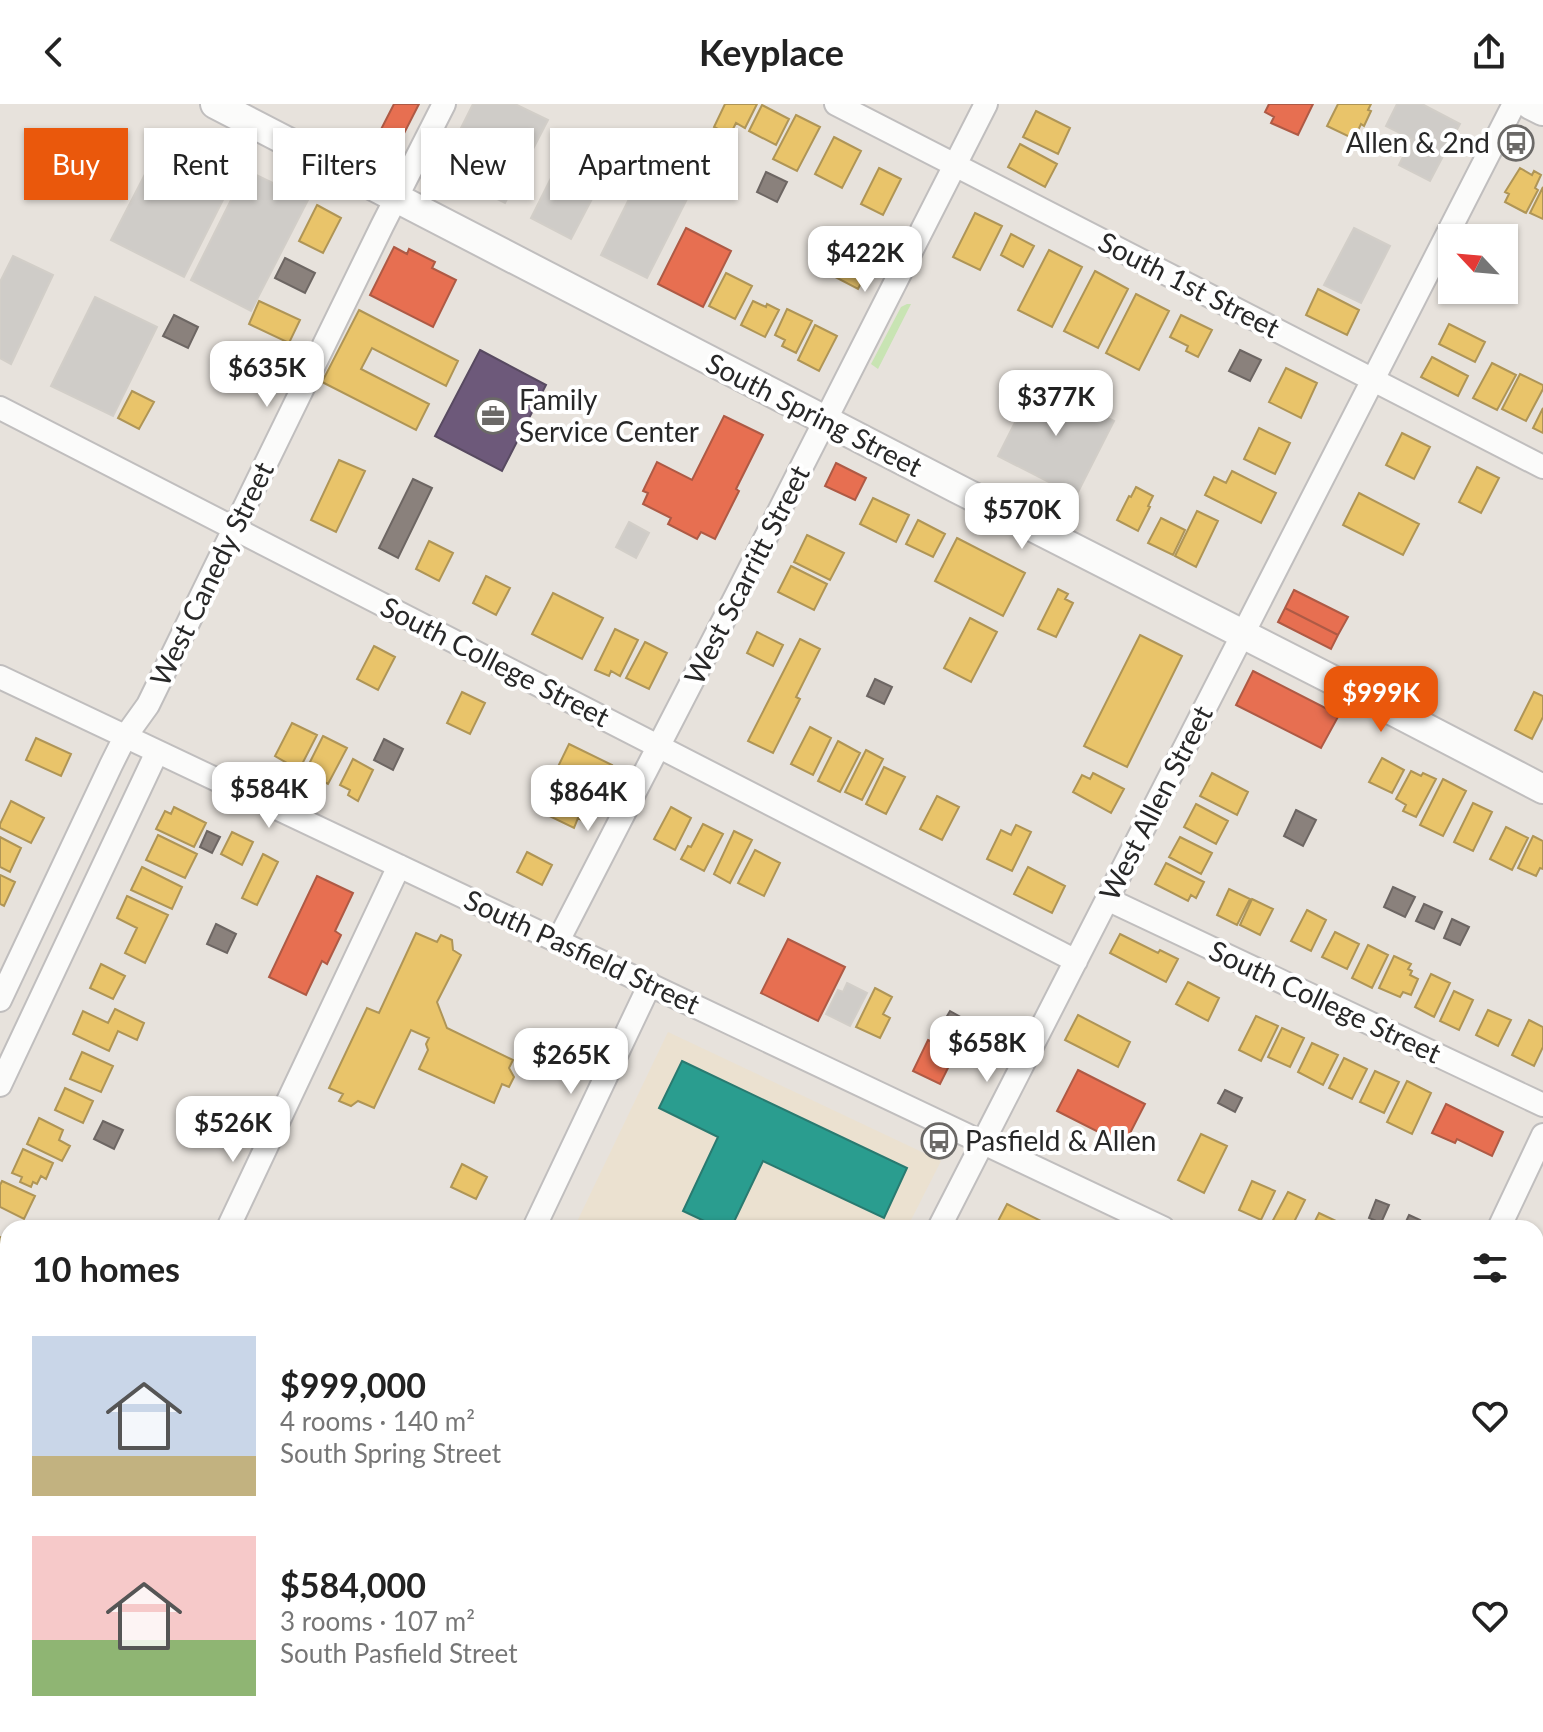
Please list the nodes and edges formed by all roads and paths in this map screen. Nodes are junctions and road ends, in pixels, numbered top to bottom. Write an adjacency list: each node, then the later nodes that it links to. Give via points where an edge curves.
1 (215, 104): 8 (street, South Spring Street)
2 (444, 104): 10 (street, West Canedy Street)
3 (836, 104): 9 (street, South 1st Street)
4 (986, 104): 9 (street, West Scarritt Street)
5 (1514, 104): 13 (street, West Allen Street)
6 (1531, 104): 7 (main road)
7 (1543, 110)
8 (273, 134)
9 (955, 165): 13 (street, South 1st Street); 15 (street, West Scarritt Street)
10 (405, 180)
11 (395, 200): 17 (street, West Canedy Street)
12 (400, 200): 15 (street, South Spring Street)
13 (1373, 379): 16 (street, South 1st Street); 18 (street, West Allen Street)
14 (0, 408): 17 (street, South College Street)
15 (826, 420): 18 (street, South Spring Street); 21 (street, West Scarritt Street)
16 (1543, 467)
17 (234, 529): 20 (street, West Canedy Street, via 148,705); 21 (street, South College Street)
18 (1242, 634): 23 (street, South Spring Street); 25 (street, West Allen Street)
19 (0, 677): 20 (street, South Pasfield Street)
20 (125, 737): 22 (street, South Pasfield Street); 29 (street, West Canedy Street)
21 (659, 746): 26 (street, West Scarritt Street); 27 (street, South College Street)
22 (157, 752): 24 (street, South Pasfield Street); 30 (street)
23 (1543, 789)
24 (399, 866): 26 (street, South Pasfield Street); 34 (street)
25 (1107, 899): 27 (street, West Allen Street); 31 (street, South College Street)
26 (558, 941): 28 (street, South Pasfield Street)
27 (1076, 961): 33 (street, West Allen Street)
28 (650, 984): 33 (street, South Pasfield Street); 35 (street)
29 (0, 1000)
30 (0, 1085)
31 (1543, 1105)
32 (1543, 1135): 38 (street)
33 (983, 1142): 36 (street, West Allen Street); 37 (street, South Pasfield Street)
34 (232, 1220)
35 (538, 1220)
36 (943, 1220)
37 (1146, 1220)
38 (1503, 1220)

